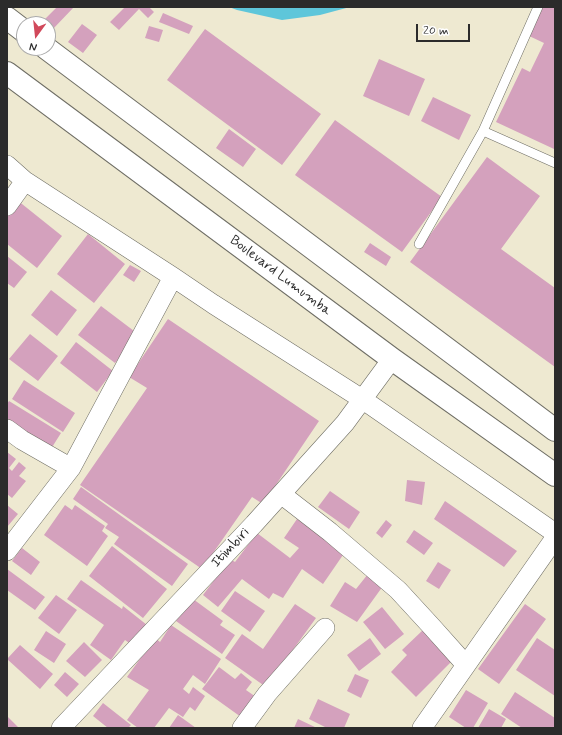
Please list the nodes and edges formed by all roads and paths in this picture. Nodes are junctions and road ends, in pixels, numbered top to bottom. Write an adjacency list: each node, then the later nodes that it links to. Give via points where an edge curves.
1 (538, 7): 6 (lane)
2 (7, 18): 3 (highway)
3 (16, 25)
4 (56, 56): 16 (highway)
5 (7, 73): 13 (highway, Boulevard Lumumba)
6 (482, 131): 7 (lane); 11 (lane)
7 (555, 163)
8 (7, 165): 9 (street)
9 (25, 181): 10 (street); 12 (street)
10 (7, 206)
11 (419, 244)
12 (173, 277): 14 (street); 17 (street)
13 (392, 359): 14 (street, Itimbiri); 18 (highway, Boulevard Lumumba)
14 (362, 399): 19 (street, Itimbiri, via 345,423); 20 (street)
15 (7, 429): 17 (street)
16 (555, 430)
17 (71, 468): 22 (street)
18 (555, 475)
19 (281, 494): 24 (street, via 398,590); 25 (street, Itimbiri)
20 (555, 533)
21 (555, 538): 24 (street)
22 (7, 551)
23 (324, 628): 26 (street, via 267,694)
24 (466, 665): 27 (street)
25 (61, 728)
26 (242, 728)
27 (422, 728)

